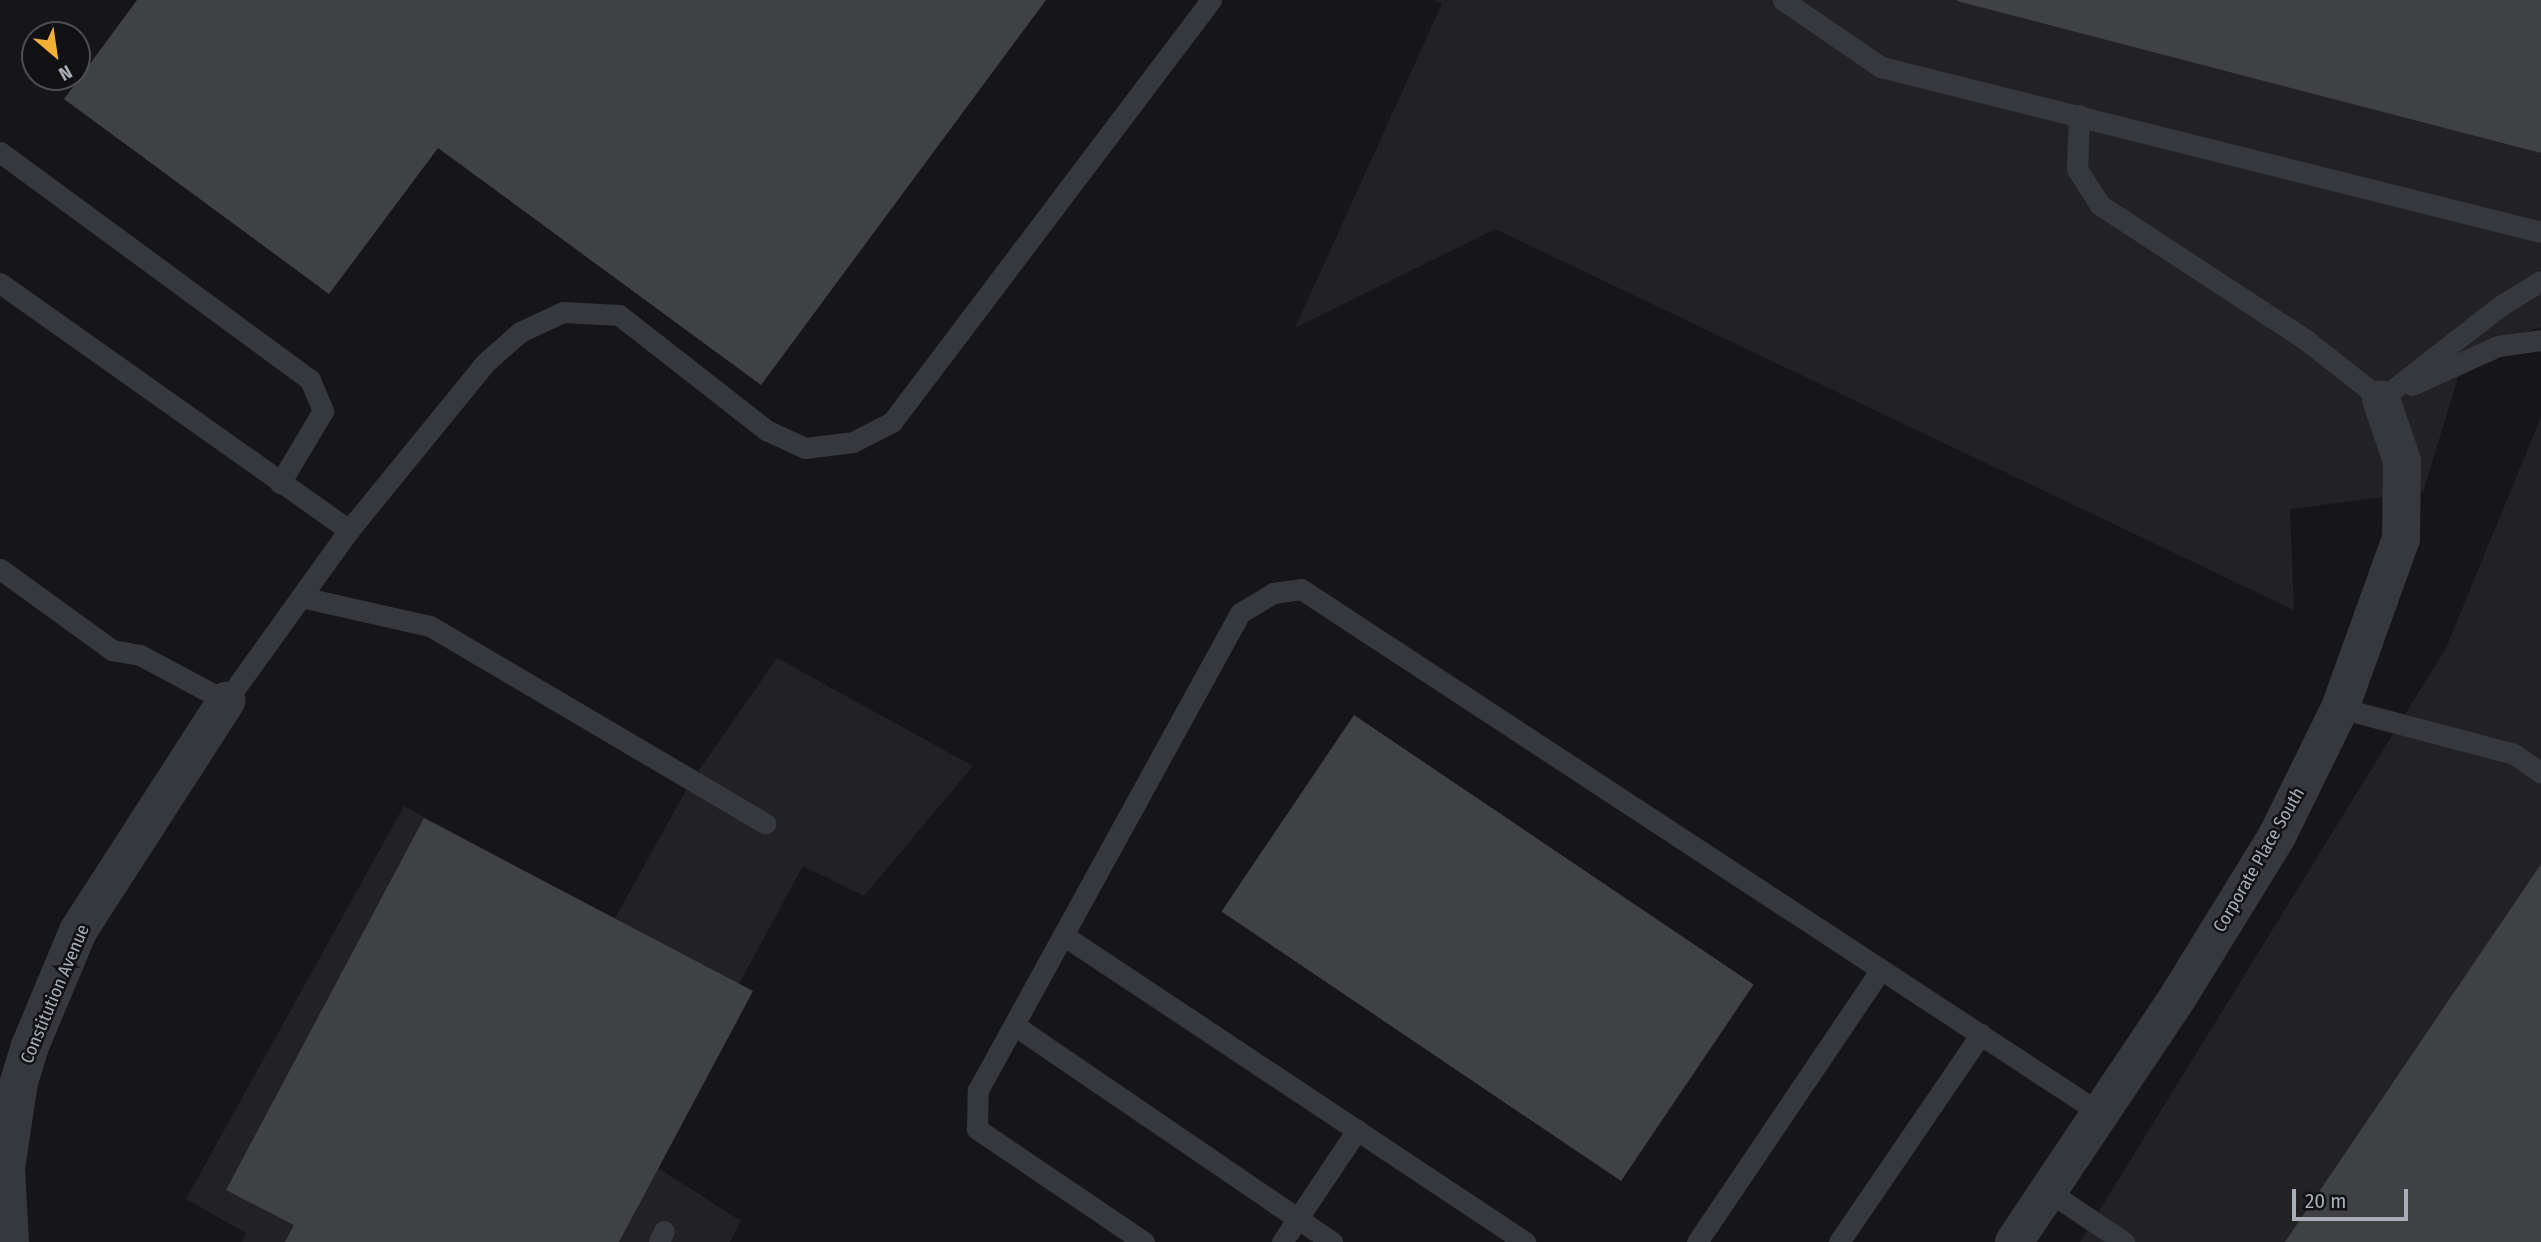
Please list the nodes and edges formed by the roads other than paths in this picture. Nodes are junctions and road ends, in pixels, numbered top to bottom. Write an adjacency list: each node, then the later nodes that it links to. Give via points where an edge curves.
1 (1211, 0): 11 (lane, via 892,422 853,442 805,448 766,430 619,315 563,312 520,332 485,363)
2 (1783, 0): 3 (lane, via 1881,67)
3 (2079, 115): 5 (lane); 9 (lane, via 2077,169 2100,205 2306,340)
4 (0, 152): 10 (lane, via 310,380 323,411)
5 (2541, 232)
6 (2541, 281): 9 (lane, via 2500,306)
7 (0, 283): 10 (lane)
8 (2541, 340): 9 (lane, via 2498,346)
9 (2381, 399): 15 (street, Corporate Place South, via 2402,461 2401,539)
10 (280, 483): 11 (lane)
11 (349, 530): 13 (lane)
12 (0, 569): 14 (lane, via 112,650 140,655)
13 (301, 597): 14 (lane); 17 (lane, via 430,626)
14 (226, 701): 22 (street, Constitution Avenue, via 78,931)
15 (2340, 708): 16 (lane, via 2514,754); 23 (street, Corporate Place South, via 2277,836)
16 (2541, 773)
17 (765, 823)
18 (1063, 936): 19 (lane, via 1240,613 1273,593 1301,589); 20 (lane); 24 (lane)
19 (1881, 969): 21 (lane); 32 (lane)
20 (1014, 1025): 26 (lane); 28 (lane, via 978,1090 977,1129)
21 (1981, 1034): 23 (lane); 33 (lane)
22 (10, 1081): 27 (street, Constitution Avenue, via 6,1168)
23 (2100, 1113): 25 (street, Corporate Place South)
24 (1357, 1130): 26 (lane); 31 (lane)
25 (2049, 1191): 34 (street, Corporate Place South); 35 (lane)
26 (1297, 1218): 29 (lane); 30 (lane)
27 (10, 1242)
28 (1144, 1242)
29 (1282, 1242)
30 (1332, 1242)
31 (1525, 1242)
32 (1697, 1242)
33 (1839, 1242)
34 (2014, 1242)
35 (2124, 1242)

